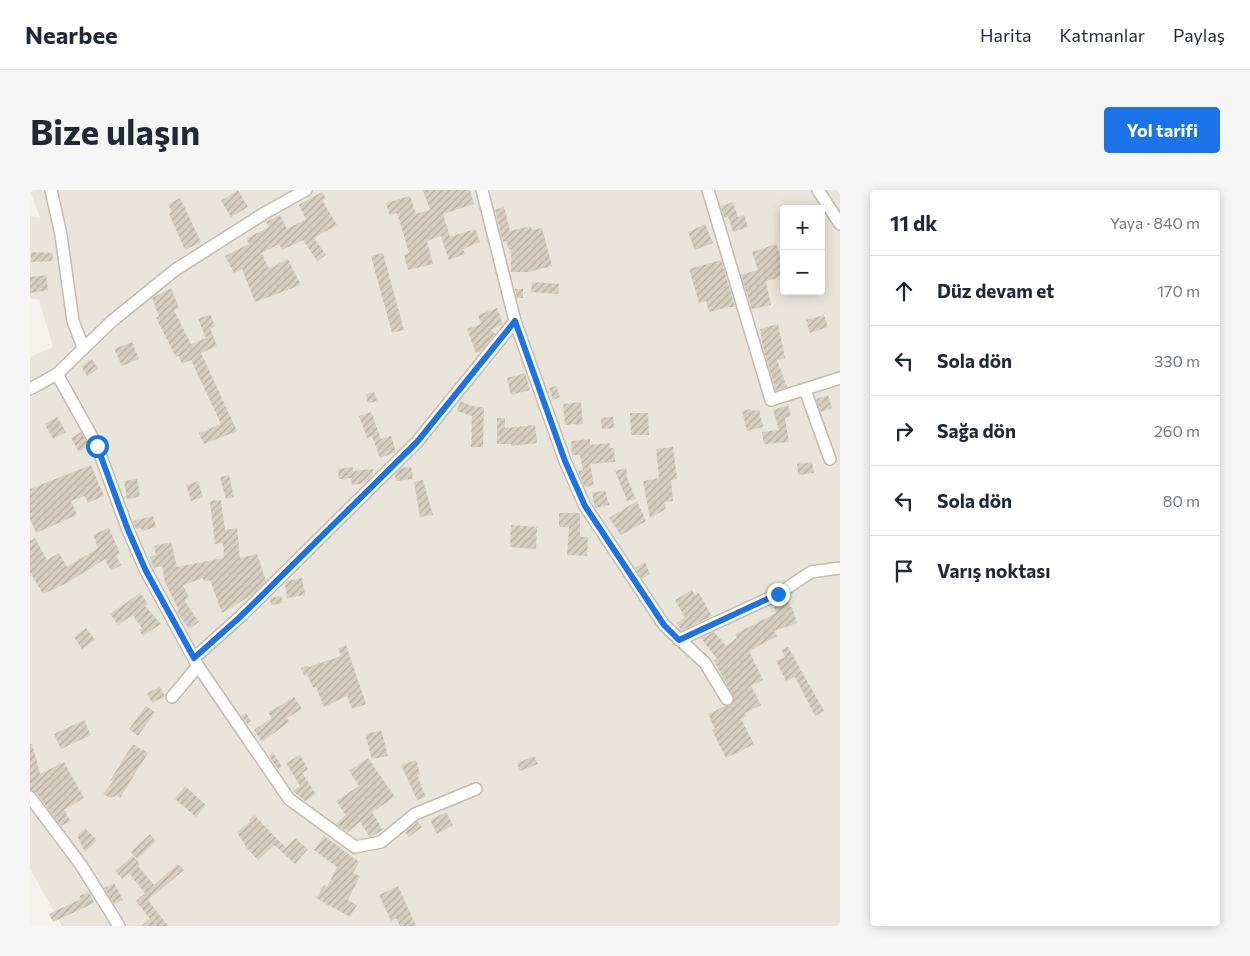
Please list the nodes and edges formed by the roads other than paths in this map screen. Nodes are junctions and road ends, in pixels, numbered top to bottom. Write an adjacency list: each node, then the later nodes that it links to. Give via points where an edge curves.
1 (51, 190): 8 (street, via 73,321)
2 (306, 190): 8 (street, via 175,270)
3 (482, 190): 7 (street)
4 (708, 190): 12 (street, via 771,400)
5 (818, 190): 6 (street)
6 (840, 224)
7 (515, 321): 15 (street, via 565,461 585,506 664,625); 16 (street, via 417,442)
8 (83, 346): 9 (street)
9 (57, 374): 11 (street); 16 (street, via 97,446 146,571)
10 (840, 378): 12 (street)
11 (30, 389)
12 (805, 390): 13 (street)
13 (830, 459)
14 (840, 568): 15 (street, via 811,572 778,594)
15 (679, 640): 18 (street, via 705,663)
16 (196, 662): 17 (street); 19 (street, via 289,799 355,847 381,842 415,814)
17 (172, 697)
18 (727, 699)
19 (476, 789)
20 (30, 797): 21 (street, via 81,866)
21 (119, 926)

